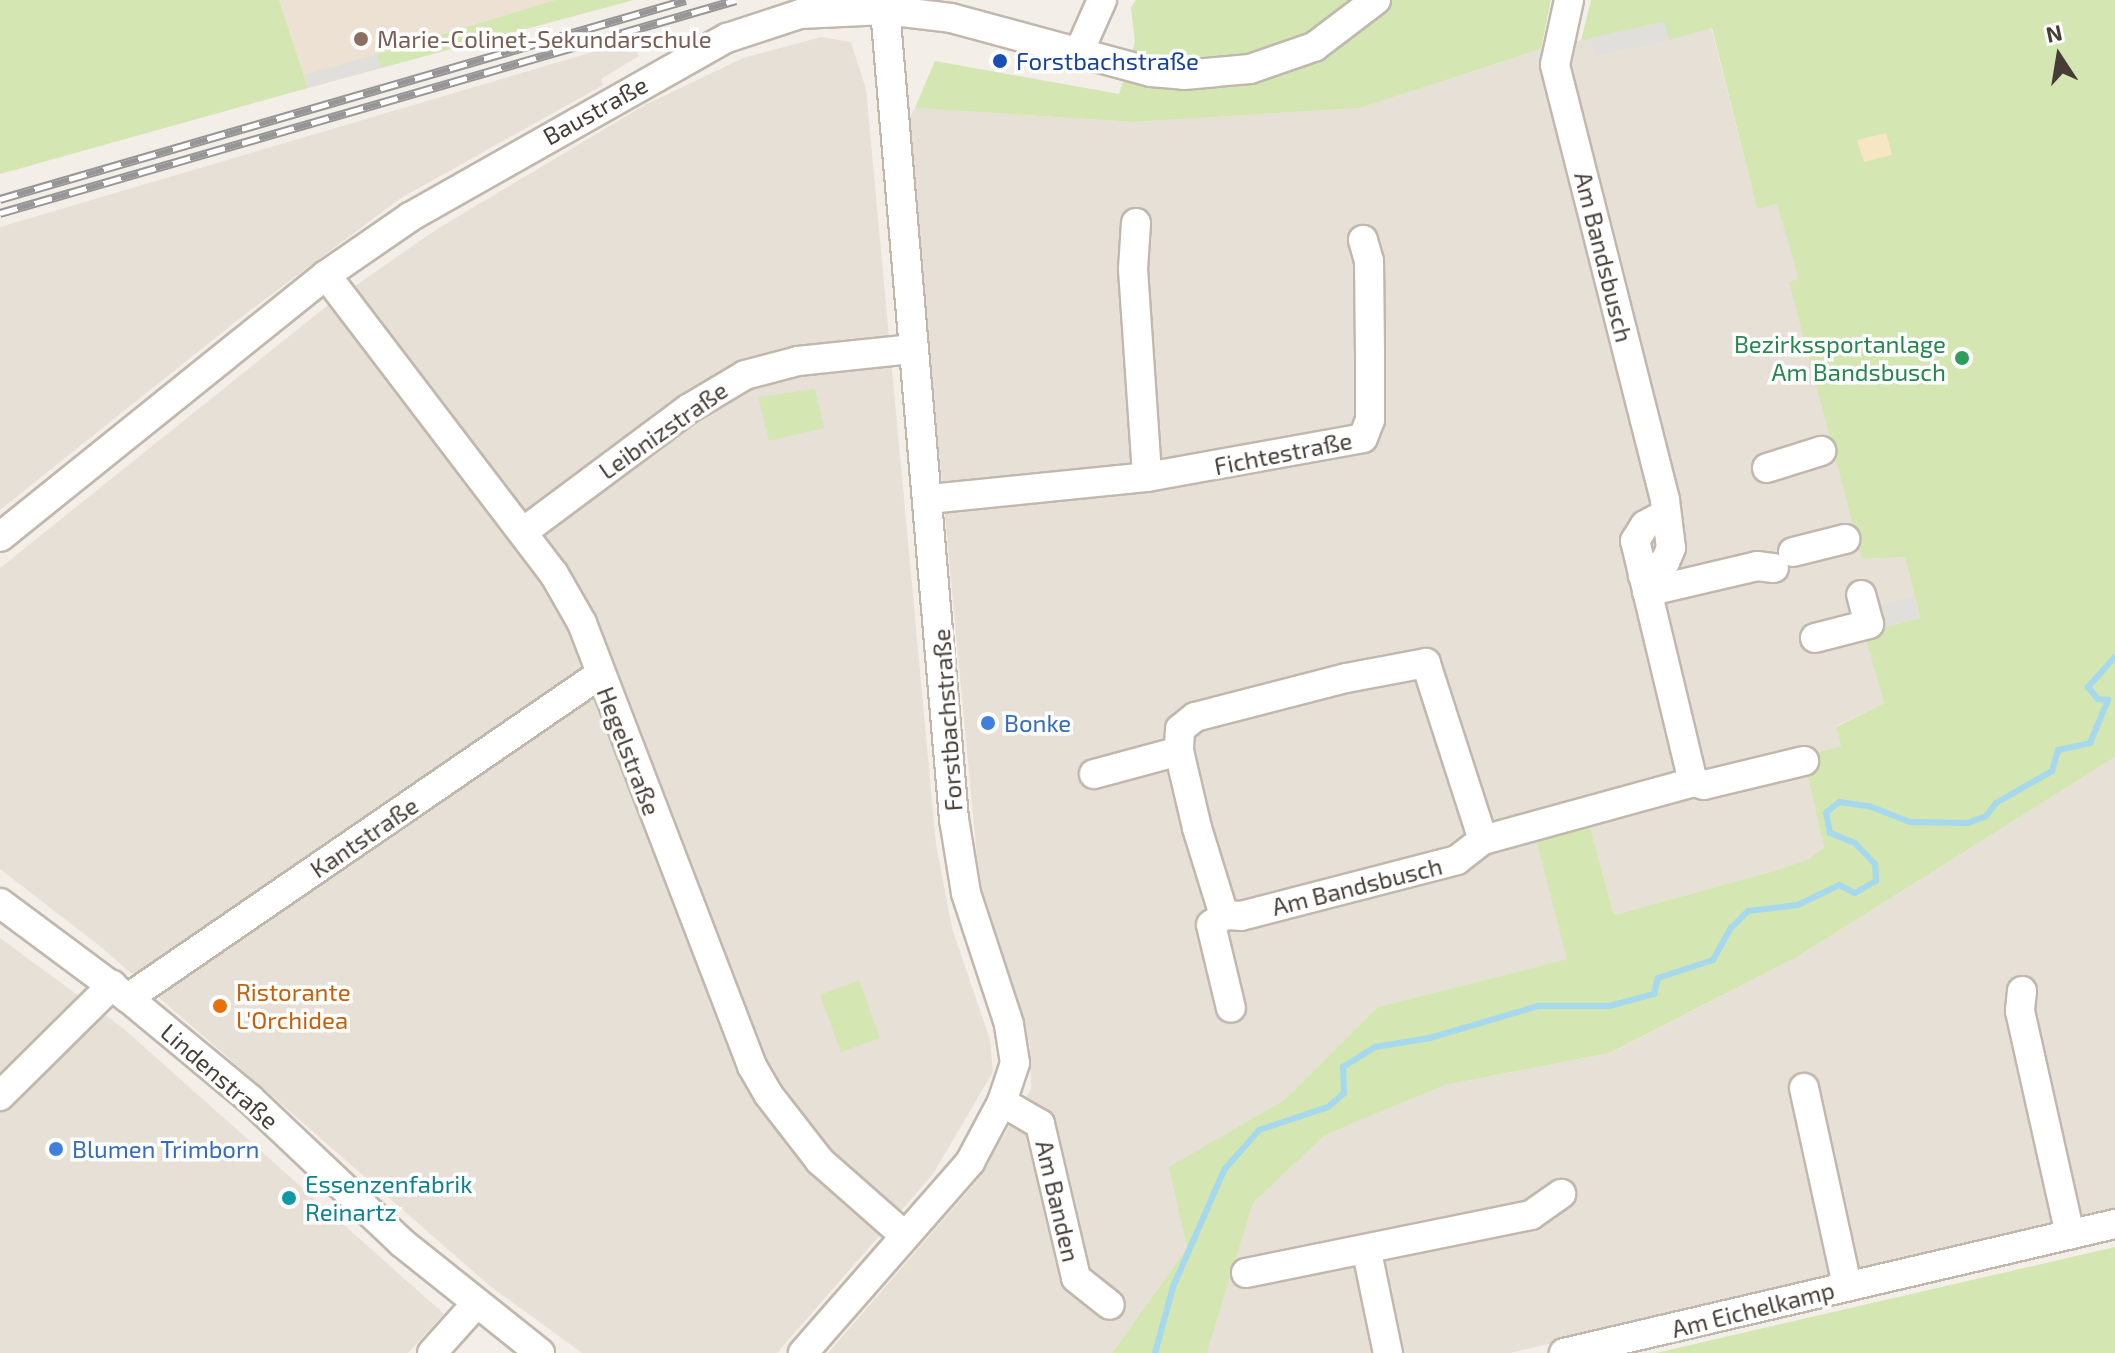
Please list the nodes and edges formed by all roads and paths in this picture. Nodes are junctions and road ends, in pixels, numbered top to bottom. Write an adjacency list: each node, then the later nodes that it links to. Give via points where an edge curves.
1 (1102, 0): 5 (street)
2 (1376, 0): 5 (street, Baustraße, via 1314,47 1250,69 1159,73)
3 (1569, 0): 17 (street, Am Bandsbusch, via 1555,65 1665,500 1664,515 1645,525 1635,541)
4 (885, 10): 5 (street, Baustraße, via 951,18); 8 (street, Baustraße, via 800,14 727,38 446,195); 9 (street, Forstbachstraße)
5 (1078, 54)
6 (1136, 223): 12 (street, via 1133,269)
7 (1363, 240): 12 (street, Fichtestraße, via 1369,261 1370,420 1363,438)
8 (326, 275): 14 (street, Hegelstraße); 15 (street, Baustraße)
9 (913, 349): 13 (street, Forstbachstraße); 14 (street, Leibnizstraße, via 798,361 745,375 688,409)
10 (1821, 451): 11 (street)
11 (1767, 468)
12 (1147, 477): 13 (street, Fichtestraße)
13 (930, 499): 33 (street, Forstbachstraße, via 954,819 966,893 1009,1024 1015,1063)
14 (523, 532): 20 (street, Hegelstraße, via 582,623)
15 (0, 537)
16 (1845, 539): 17 (street, via 1757,566)
17 (1645, 583): 24 (street, Am Bandsbusch)
18 (1861, 595): 19 (street, via 1869,624)
19 (1815, 638)
20 (599, 675): 29 (street, Kantstraße); 37 (street, Hegelstraße, via 752,1066 820,1161)
21 (1179, 751): 23 (street); 25 (street, via 1180,729 1195,717 1426,663); 27 (street)
22 (1804, 761): 24 (street, Am Bandsbusch, via 1704,785)
23 (1094, 774)
24 (1693, 782): 25 (street, Am Bandsbusch)
25 (1483, 840): 27 (street, Am Bandsbusch, via 1457,860 1241,916)
26 (0, 903): 29 (street, Lindenstraße)
27 (1224, 915): 30 (street, via 1211,925)
28 (2022, 991): 36 (street, via 2020,1011)
29 (120, 992): 32 (street, Kantstraße); 41 (street, Lindenstraße, via 250,1099 401,1242)
30 (1231, 1008)
31 (1804, 1088): 40 (street, Am Eichelkamp)
32 (0, 1096)
33 (1002, 1102): 37 (street, Forstbachstraße, via 970,1162); 42 (street, Am Banden, via 1040,1124 1076,1278)
34 (1561, 1194): 38 (street, via 1531,1215)
35 (2115, 1224): 36 (street, Am Eichelkamp)
36 (2070, 1234): 40 (street, Am Eichelkamp)
37 (905, 1236): 45 (street, Forstbachstraße)
38 (1367, 1252): 39 (street); 46 (street)
39 (1246, 1273)
40 (1847, 1286): 47 (street, Am Eichelkamp)
41 (476, 1304): 43 (street); 44 (street, Lindenstraße)
42 (1110, 1305)
43 (432, 1353)
44 (540, 1353)
45 (803, 1353)
46 (1388, 1353)
47 (1564, 1353)

